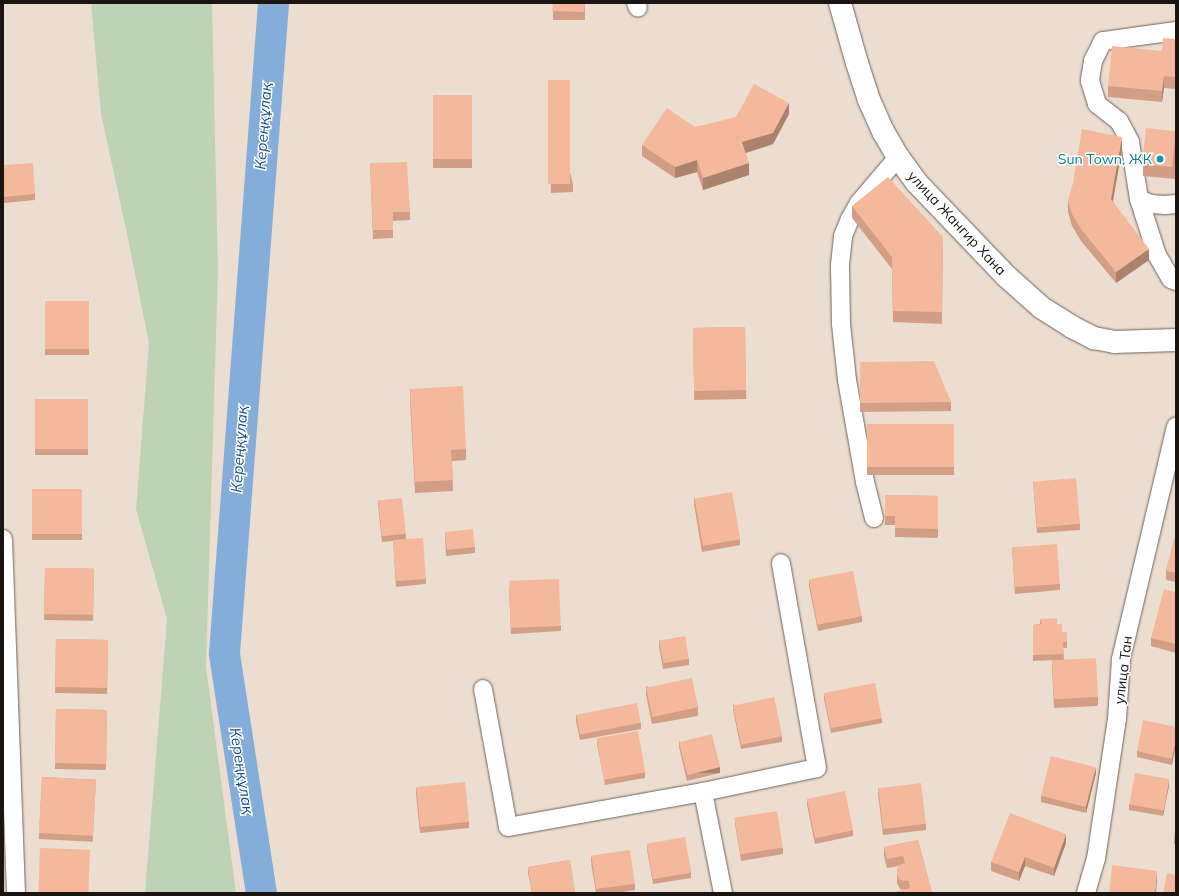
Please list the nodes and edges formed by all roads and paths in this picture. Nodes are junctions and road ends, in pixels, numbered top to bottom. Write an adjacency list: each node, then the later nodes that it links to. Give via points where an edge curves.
1 (840, 3): 3 (street, улица Жангир Хана, via 869,100)
2 (1176, 31): 4 (street, via 1103,41 1093,61 1090,81 1097,104 1119,121 1130,142)
3 (898, 157): 7 (street, улица Жангир Хана, via 916,182 1006,276 1042,308 1094,338 1114,342); 9 (street, via 859,203 850,219 843,236 840,265 841,324 847,380)
4 (1139, 199): 5 (street, via 1151,204); 6 (street, via 1157,255 1171,279)
5 (1176, 204)
6 (1176, 281)
7 (1176, 340)
8 (1176, 426): 16 (street, улица Тан, via 1121,658 1114,735 1096,858)
9 (874, 518)
10 (3, 539): 14 (street)
11 (781, 563): 13 (street, via 817,768)
12 (484, 689): 13 (street, via 508,827)
13 (703, 792): 15 (street)
14 (16, 893)
15 (723, 893)
16 (1086, 893)

